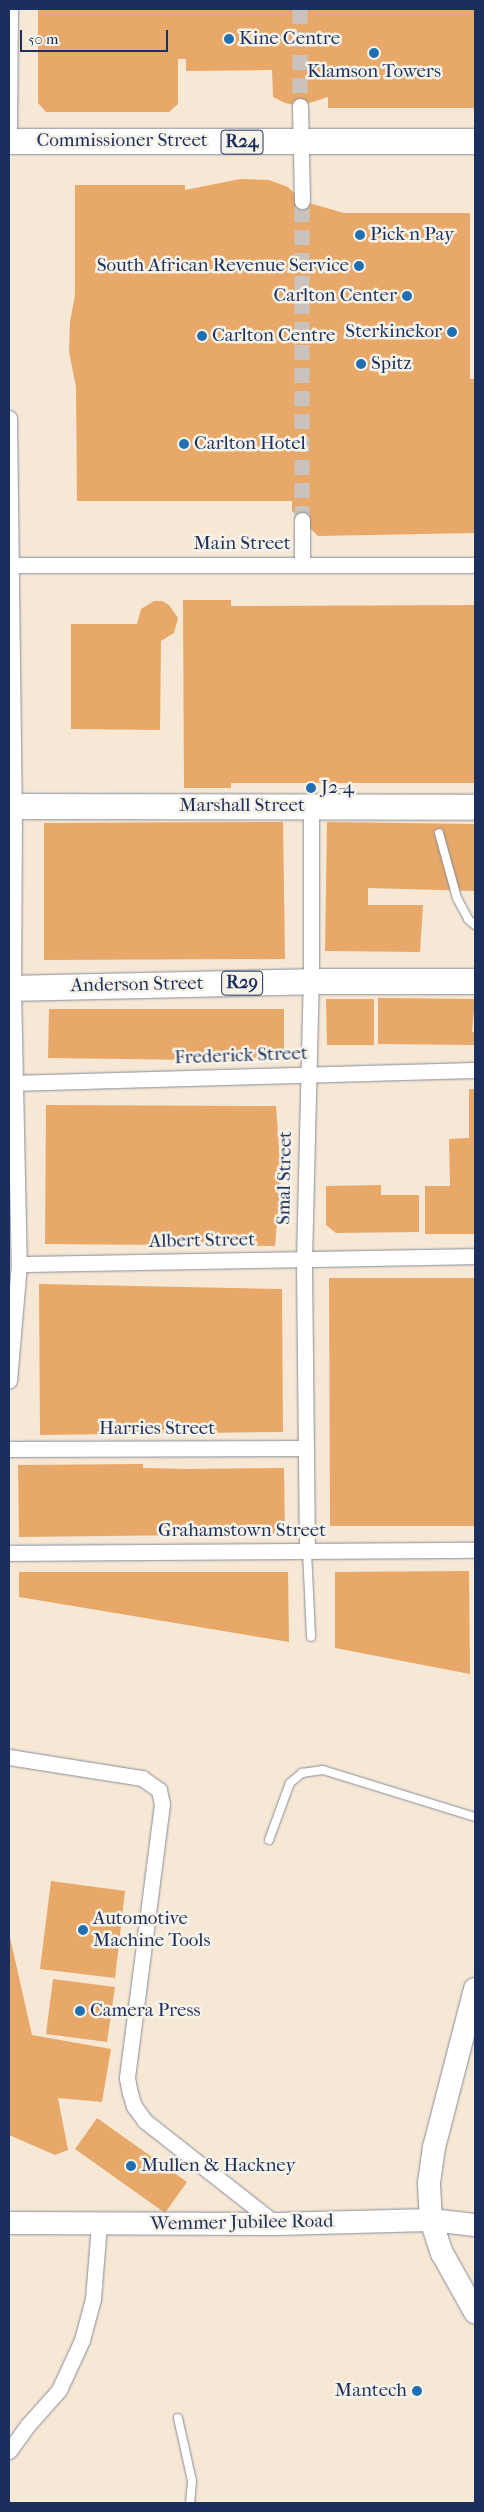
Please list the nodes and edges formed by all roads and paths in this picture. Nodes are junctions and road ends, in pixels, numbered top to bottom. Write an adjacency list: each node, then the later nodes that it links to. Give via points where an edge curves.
1 (10, 9): 3 (street)
2 (300, 106): 5 (street)
3 (9, 140): 5 (main road, Commissioner Street / R24)
4 (475, 141): 5 (main road, Commissioner Street / R24)
5 (301, 142): 6 (street)
6 (302, 201)
7 (9, 418): 10 (street)
8 (302, 520): 9 (street)
9 (302, 564): 10 (street, Main Street); 11 (street, Main Street)
10 (10, 565): 12 (street)
11 (475, 565)
12 (11, 806): 13 (main road, Marshall Street); 19 (street)
13 (311, 806): 14 (main road, Marshall Street); 17 (street, Smal Street)
14 (475, 807)
15 (439, 833): 16 (lane, via 457,898 468,920)
16 (475, 925)
17 (311, 981): 18 (main road, Anderson Street / R29); 19 (main road, Anderson Street / R29); 21 (street, Smal Street)
18 (475, 982)
19 (11, 988): 22 (street)
20 (475, 1070): 21 (street, Frederick Street)
21 (307, 1074): 22 (street, Frederick Street); 24 (street, Smal Street)
22 (12, 1083): 25 (street)
23 (475, 1256): 24 (street, Albert Street)
24 (304, 1260): 25 (street, Albert Street); 28 (street, Smal Street)
25 (19, 1264): 26 (street)
26 (12, 1313): 27 (street)
27 (9, 1381)
28 (306, 1448): 29 (street, Harries Street); 31 (street, Smal Street)
29 (9, 1449)
30 (475, 1550): 31 (street, Grahamstown Street)
31 (307, 1551): 32 (street, Grahamstown Street); 33 (lane)
32 (9, 1553)
33 (311, 1637)
34 (9, 1757): 40 (street, via 142,1778 159,1790 162,1804 127,2078 130,2094 145,2121)
35 (475, 1817): 36 (lane, via 323,1770 302,1772 290,1783)
36 (269, 1840)
37 (475, 1989): 38 (street, via 434,2147 429,2184)
38 (431, 2220): 40 (street, Wemmer Jubilee Road); 42 (street, Wemmer Jubilee Road); 43 (street, via 442,2253)
39 (9, 2223): 41 (street, Wemmer Jubilee Road)
40 (276, 2224): 41 (street, Wemmer Jubilee Road)
41 (99, 2225): 45 (street, via 93,2299 82,2340 59,2390 26,2426)
42 (475, 2225)
43 (475, 2312)
44 (178, 2418): 46 (lane, via 192,2481)
45 (9, 2451)
46 (190, 2503)

